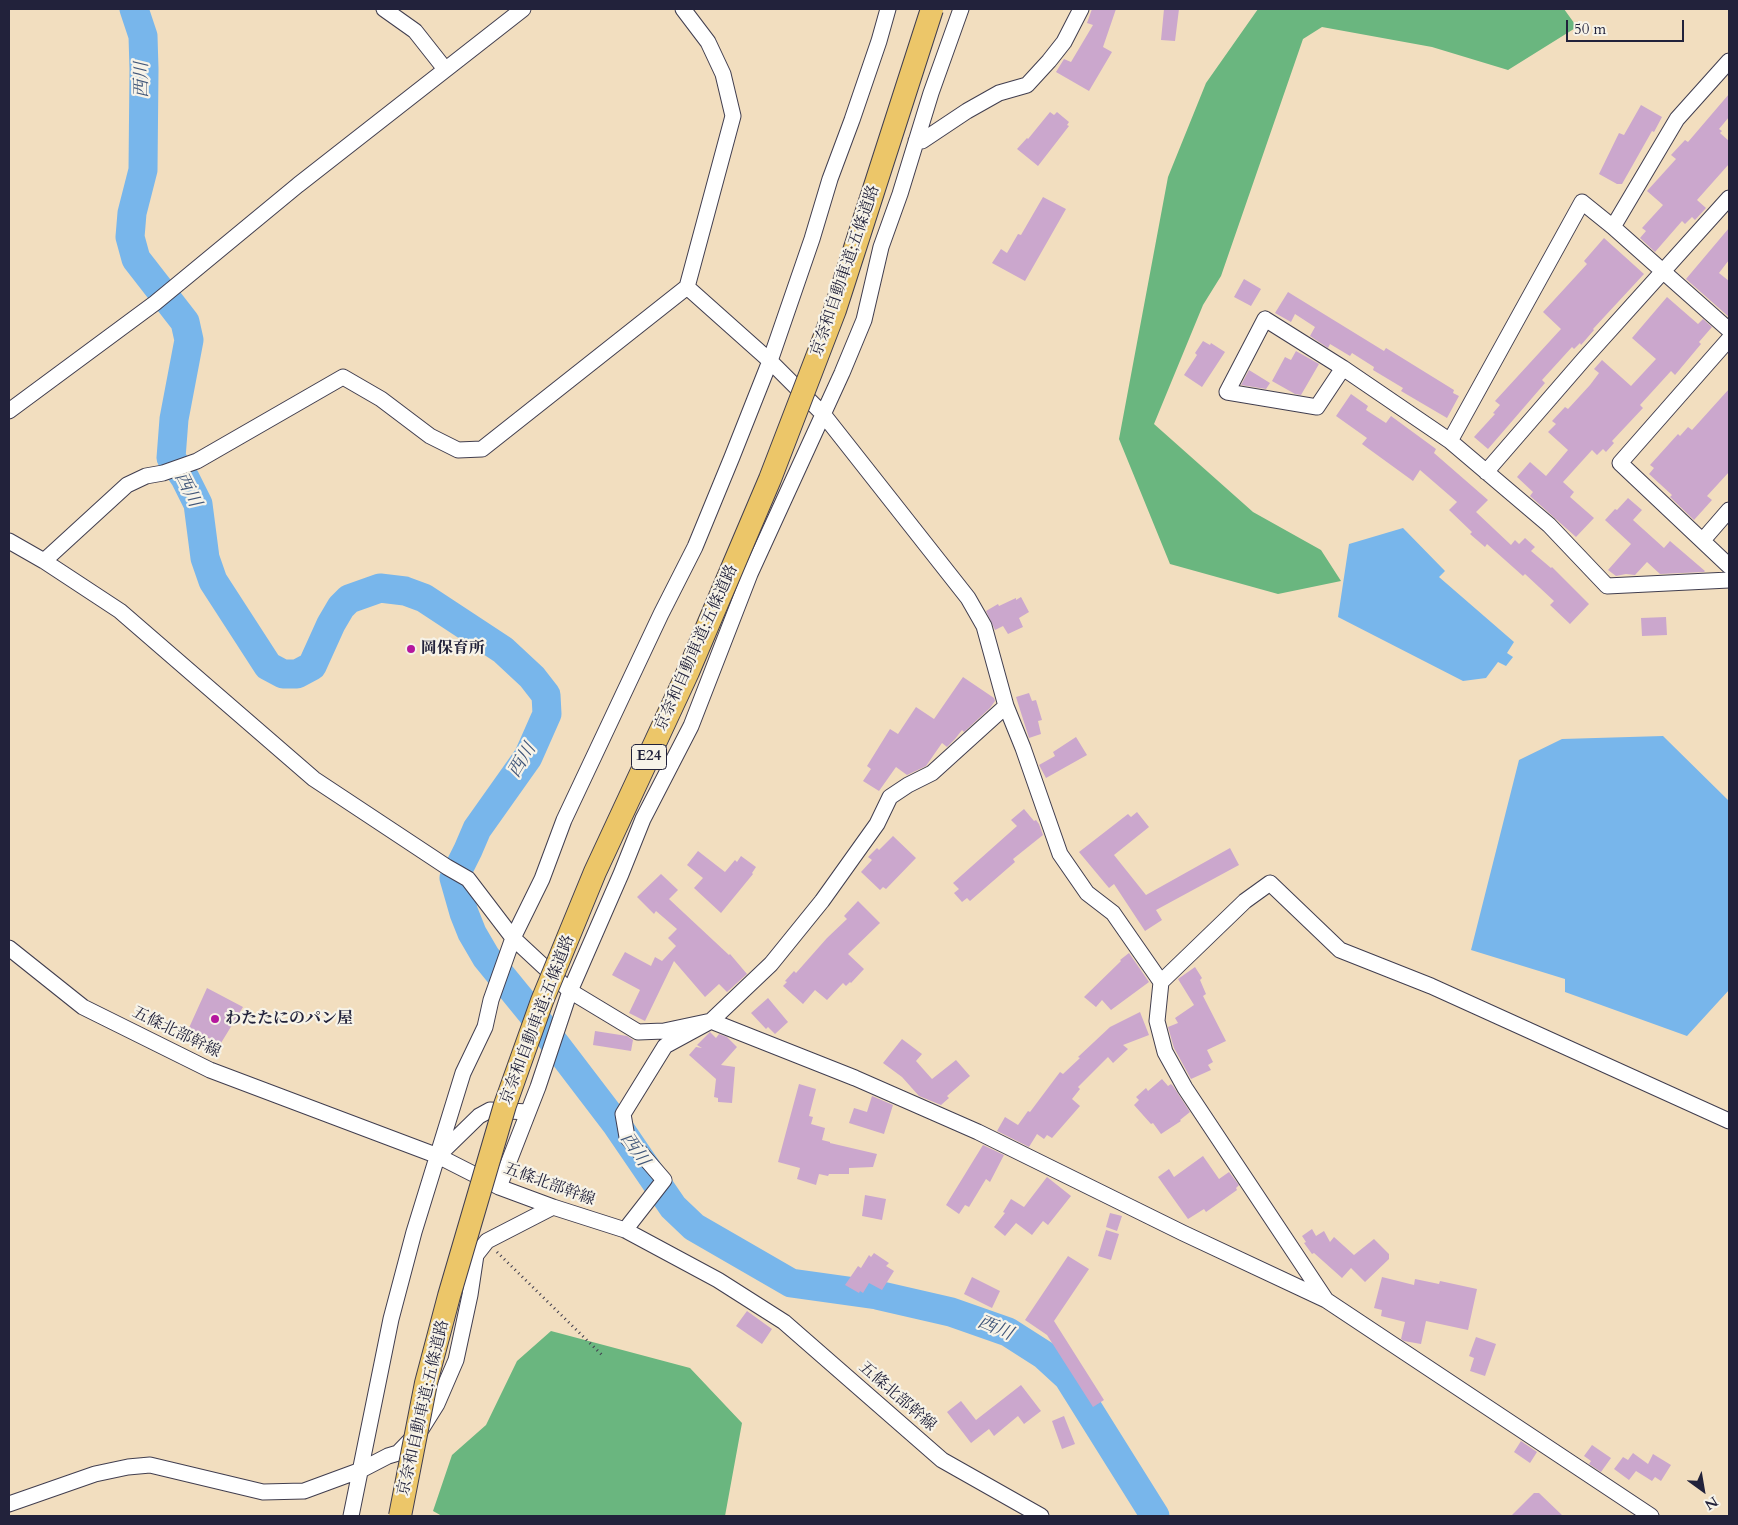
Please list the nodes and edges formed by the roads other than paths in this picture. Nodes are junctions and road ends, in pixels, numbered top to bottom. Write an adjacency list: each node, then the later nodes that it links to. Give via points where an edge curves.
1 (384, 9): 9 (street, via 415,31)
2 (523, 9): 9 (street)
3 (683, 9): 14 (street, via 708,42 723,74 733,116)
4 (888, 9): 17 (street)
5 (932, 9): 45 (highway, 京奈和自動車道;五條道路 / E24, bridge, via 835,310 790,426 688,672 595,872 542,1000 505,1105 449,1296 426,1384)
6 (960, 9): 10 (street)
7 (1081, 9): 10 (street, via 1064,42 1027,85 998,93 922,141)
8 (1729, 61): 12 (street, via 1677,119)
9 (446, 69): 19 (street, via 298,185 155,304)
10 (916, 141): 20 (street, via 881,247 864,320)
11 (1729, 198): 13 (street)
12 (1614, 227): 13 (street); 21 (street, via 1582,202)
13 (1663, 271): 15 (street); 22 (street)
14 (687, 287): 17 (street); 26 (street, via 482,449 458,450 430,436 381,399 344,377 197,461 127,485)
15 (1729, 330)
16 (1729, 339): 24 (street, via 1620,463)
17 (770, 360): 20 (street); 30 (street, via 695,547 568,812 542,879)
18 (1343, 368): 18 (street, via 1317,407 1227,392 1265,318); 21 (street)
19 (9, 411)
20 (823, 414): 29 (street, via 968,598 984,626); 33 (street, via 750,574 691,726 643,819)
21 (1450, 441): 22 (street)
22 (1486, 472): 28 (street, via 1549,525 1607,586)
23 (1729, 510): 24 (street)
24 (1703, 540): 27 (street)
25 (9, 541): 26 (street)
26 (44, 561): 30 (street, via 120,611 314,779 468,878)
27 (1729, 566)
28 (1729, 580)
29 (1006, 706): 32 (street, via 1060,854 1087,893 1113,913); 34 (street, via 932,773 890,797 876,824 822,901 771,964)
30 (513, 938): 33 (street); 37 (street, via 490,1000 485,1027 463,1073)
31 (9, 948): 37 (street, 五條北部幹線, via 83,1007 210,1070)
32 (1161, 982): 36 (street, via 1245,901 1270,883 1340,950 1431,986); 41 (street, via 1157,1021 1165,1052 1185,1088)
33 (570, 990): 34 (street, via 638,1032 664,1031); 35 (street)
34 (711, 1021): 40 (street, via 665,1046 623,1114 627,1137 664,1180); 41 (street, via 855,1078 978,1132)
35 (528, 1112): 37 (street, via 490,1110 479,1116); 38 (street)
36 (1729, 1122)
37 (438, 1156): 38 (street, 五條北部幹線); 42 (street, via 391,1319)
38 (500, 1187): 39 (street, 五條北部幹線)
39 (553, 1207): 40 (street, 五條北部幹線); 42 (street, via 487,1242 476,1255 456,1360 437,1404 422,1428 398,1453)
40 (625, 1230): 46 (street, 五條北部幹線, via 718,1280 784,1322 942,1460)
41 (1326, 1300): 47 (street)
42 (361, 1470): 43 (street, via 304,1491 263,1492 150,1465 128,1467 94,1474); 44 (street)
43 (9, 1504)
44 (352, 1516)
45 (400, 1516)
46 (1041, 1516)
47 (1651, 1516)

